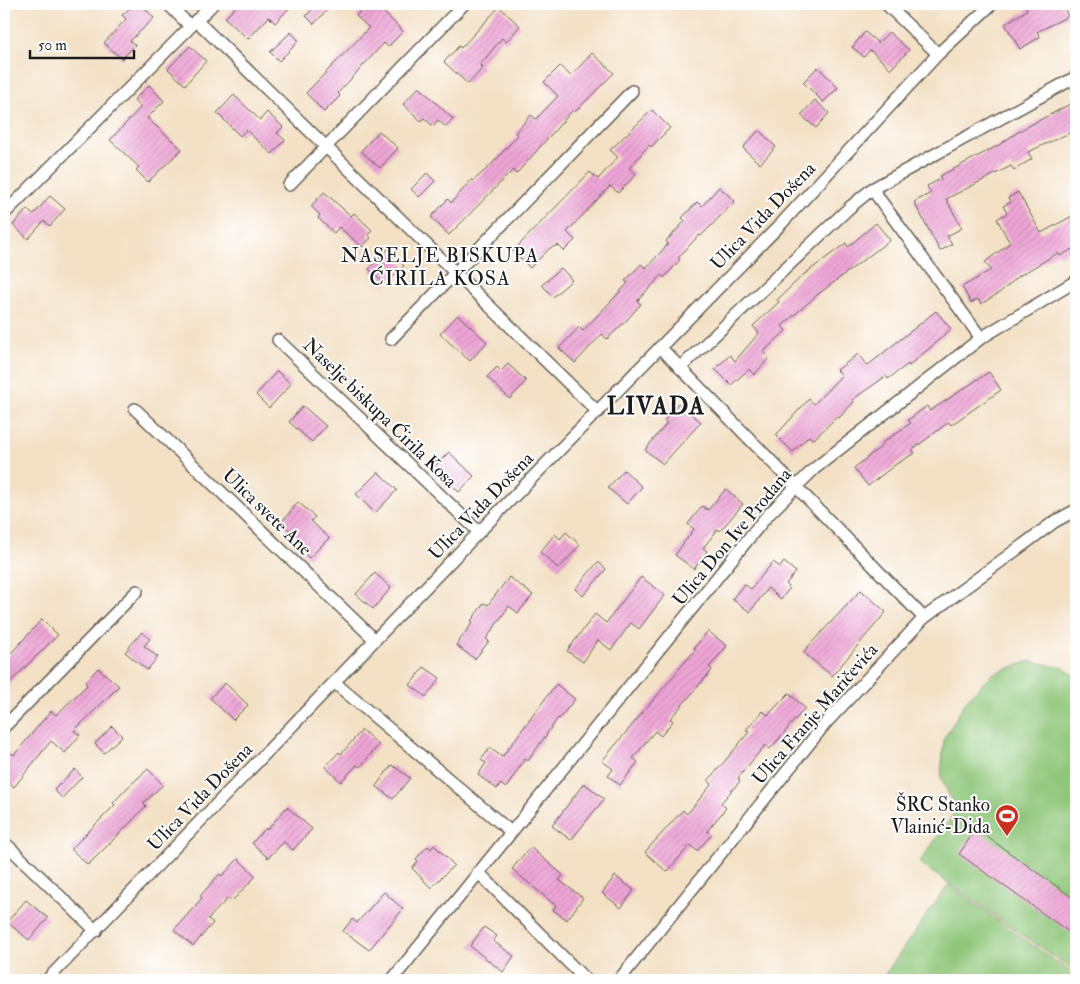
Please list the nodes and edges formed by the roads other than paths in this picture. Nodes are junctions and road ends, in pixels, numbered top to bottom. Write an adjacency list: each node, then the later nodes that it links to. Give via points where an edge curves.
1 (168, 4): 6 (street)
2 (213, 4): 6 (street)
3 (464, 4): 10 (street)
4 (886, 4): 7 (street)
5 (992, 4): 7 (street, Ulica Vida Došena)
6 (193, 23): 10 (street); 13 (street)
7 (938, 54): 19 (street, Ulica Vida Došena, via 781,224)
8 (1076, 77): 12 (street)
9 (632, 91): 14 (street)
10 (326, 146): 11 (street); 14 (street)
11 (289, 185)
12 (872, 189): 16 (street); 20 (street)
13 (4, 214)
14 (456, 273): 17 (street); 22 (street)
15 (1076, 281): 16 (street, Ulica Don Ive Prodana)
16 (981, 338): 23 (street, Ulica Don Ive Prodana)
17 (391, 339)
18 (278, 340): 25 (street, Naselje biskupa Ćirila Kosa)
19 (660, 347): 20 (street); 22 (street, Ulica Vida Došena)
20 (680, 368): 23 (street)
21 (134, 409): 28 (street, Ulica svete Ane)
22 (598, 412): 25 (street, Ulica Vida Došena)
23 (796, 485): 27 (street); 31 (street, Ulica Don Ive Prodana, via 766,517)
24 (1076, 510): 27 (street, Ulica Franje Maričevića, via 1054,522)
25 (479, 532): 28 (street, Ulica Vida Došena)
26 (137, 591): 30 (street)
27 (924, 618): 38 (street, Ulica Franje Maričevića, via 825,724)
28 (375, 640): 29 (street, Ulica Vida Došena)
29 (334, 683): 31 (street); 34 (street, Ulica Vida Došena)
30 (4, 727)
31 (511, 832): 33 (street, Ulica Don Ive Prodana)
32 (4, 842): 34 (street)
33 (478, 872): 36 (street, Ulica Don Ive Prodana); 37 (street)
34 (96, 931): 35 (street, Ulica Vida Došena)
35 (47, 980)
36 (392, 980)
37 (586, 980)
38 (619, 980)

